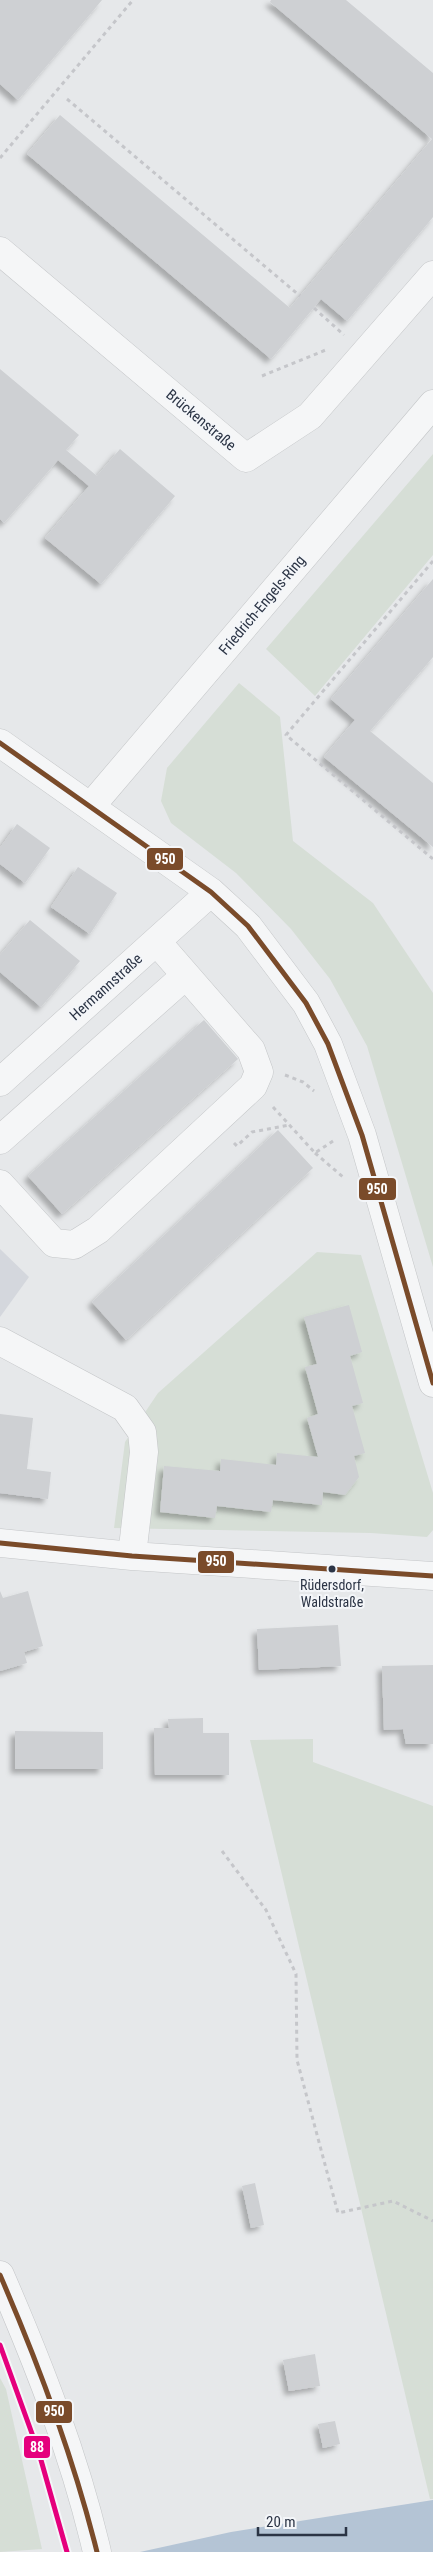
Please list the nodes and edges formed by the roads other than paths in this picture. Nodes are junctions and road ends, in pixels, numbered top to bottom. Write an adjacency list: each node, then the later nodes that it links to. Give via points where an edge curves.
1 (0, 251): 2 (street, Brückenstraße, via 246,458 310,416 357,347)
2 (433, 275)
3 (433, 404): 5 (street, Friedrich-Engels-Ring)
4 (0, 743): 5 (street)
5 (91, 806): 6 (street)
6 (212, 892): 7 (street, Hermannstraße); 13 (street, via 248,926 278,964 306,1003 328,1044 362,1135)
7 (157, 942): 8 (street); 9 (street, Hermannstraße)
8 (185, 976): 10 (street); 11 (street, via 251,1050 259,1072 253,1086 98,1230 74,1245 54,1243)
9 (0, 1082)
10 (0, 1140)
11 (0, 1184)
12 (0, 1341): 15 (street, via 125,1408 142,1432 144,1452)
13 (433, 1383)
14 (0, 1543): 15 (street)
15 (132, 1556): 16 (street)
16 (433, 1576)
17 (0, 2275): 18 (street, via 30,2344 74,2468)
18 (97, 2552)

